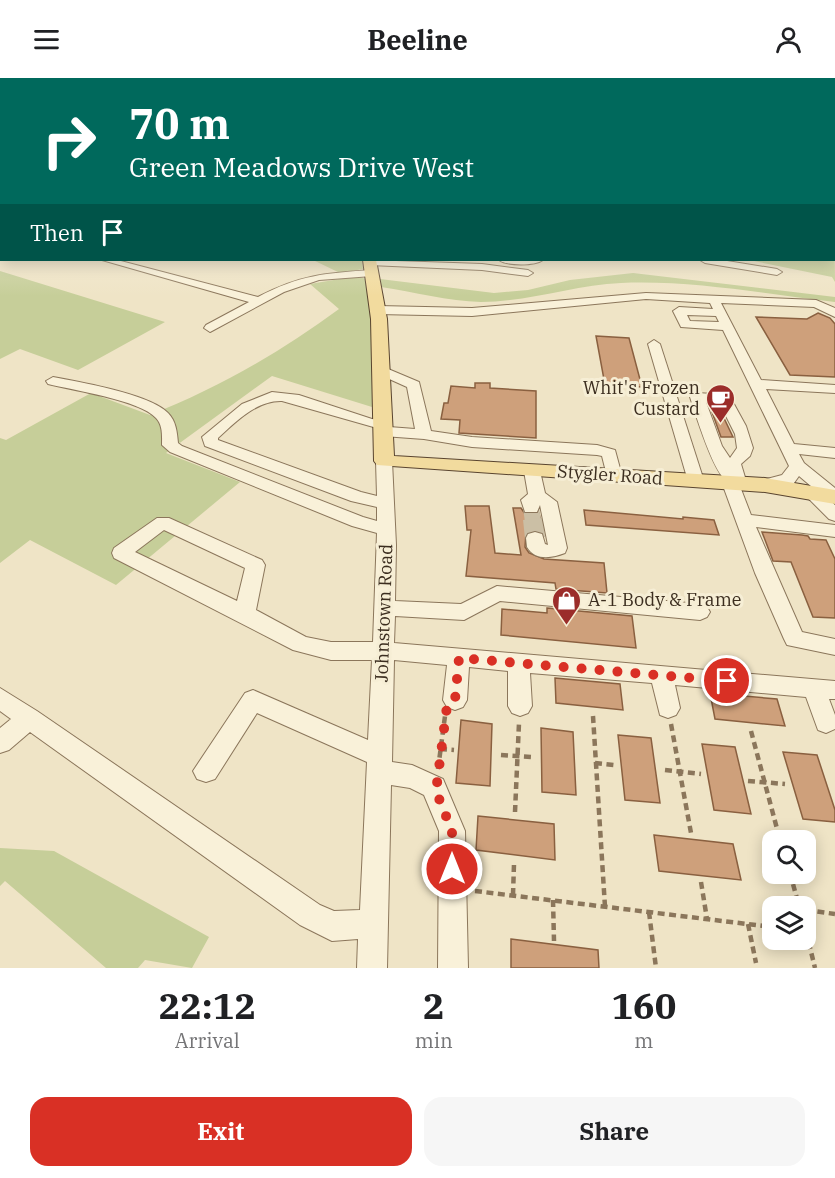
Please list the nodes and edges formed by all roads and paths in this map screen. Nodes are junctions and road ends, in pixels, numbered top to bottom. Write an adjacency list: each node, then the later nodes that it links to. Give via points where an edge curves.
1 (113, 261): 7 (street, via 150,267)
2 (711, 261): 4 (street)
3 (370, 265): 5 (street, via 482,267); 7 (street, via 318,277); 8 (main road, Johnstown Road)
4 (777, 272)
5 (528, 273)
6 (714, 300): 8 (street, via 646,296 472,312); 9 (street); 10 (street, via 816,304)
7 (259, 301): 12 (street)
8 (378, 310): 14 (main road, Johnstown Road)
9 (720, 313): 11 (street); 11 (street, via 678,311 685,324)
10 (835, 313)
11 (727, 326): 16 (street)
12 (210, 328)
13 (654, 344): 28 (street)
14 (381, 370): 18 (main road, Johnstown Road); 19 (street, via 414,385)
15 (53, 381): 36 (street, via 112,393 157,411 169,425 170,445 176,450)
16 (756, 384): 17 (street); 21 (street)
17 (835, 389)
18 (383, 427): 19 (street); 23 (main road, Johnstown Road); 33 (street, via 286,397 271,396 259,400 210,437 211,443 245,456 357,497)
19 (424, 434): 20 (street)
20 (472, 442): 25 (street); 27 (street, via 597,450 609,453)
21 (788, 448): 22 (street); 24 (street)
22 (835, 453)
23 (384, 461): 25 (main road, Stygler Road); 33 (street, Johnstown Road)
24 (796, 466): 30 (street, via 788,479); 32 (street)
25 (472, 467): 26 (main road, Stygler Road)
26 (532, 471): 27 (main road, Stygler Road); 38 (street, via 534,502 548,502 558,548 540,550)
27 (614, 476): 28 (main road, Stygler Road)
28 (696, 481): 29 (main road, Stygler Road)
29 (735, 481): 29 (street, via 733,464 745,453 747,445 738,425 724,398 697,398 714,447 727,474); 30 (main road, Stygler Road); 35 (street)
30 (765, 485): 31 (main road, Stygler Road)
31 (812, 492): 32 (main road, Stygler Road); 34 (street)
32 (835, 497)
33 (386, 503): 36 (street, Johnstown Road)
34 (835, 515)
35 (744, 520): 37 (street); 42 (street, via 795,639)
36 (386, 530): 39 (street, Johnstown Road)
37 (835, 531)
38 (535, 538)
39 (385, 609): 40 (street, via 464,612 497,593); 43 (street, Johnstown Road)
40 (700, 612)
41 (245, 614): 41 (street, via 183,584 121,553 163,522 255,565); 43 (street, via 301,644 331,651)
42 (835, 647)
43 (383, 651): 44 (street); 63 (street, Johnstown Road)
44 (459, 658): 45 (street); 49 (street)
45 (519, 663): 46 (street); 50 (street)
46 (662, 675): 47 (street); 51 (street)
47 (824, 689): 54 (street)
48 (0, 698): 53 (street)
49 (455, 700): 57 (path, via 447,706)
50 (520, 706): 60 (path)
51 (668, 708): 67 (path)
52 (593, 716): 62 (path)
53 (29, 718): 56 (street); 86 (street, via 310,915 332,926)
54 (826, 723)
55 (750, 731): 70 (path)
56 (0, 742)
57 (440, 749): 58 (path); 72 (path)
58 (454, 750)
59 (501, 755): 60 (path)
60 (517, 756): 61 (path); 73 (path)
61 (532, 757)
62 (596, 763): 64 (path); 81 (path)
63 (379, 764): 66 (street, via 254,700); 72 (street); 86 (street, Johnstown Road)
64 (614, 765)
65 (665, 770): 67 (path)
66 (206, 771)
67 (680, 772): 68 (path); 75 (path)
68 (701, 774)
69 (748, 781): 70 (path)
70 (765, 782): 71 (path); 74 (path)
71 (785, 784)
72 (436, 791): 78 (street, via 452,831)
73 (515, 812)
74 (777, 830)
75 (691, 833)
76 (514, 864): 79 (path)
77 (701, 882): 85 (path)
78 (452, 888): 79 (path); 93 (street)
79 (513, 896): 80 (path)
80 (553, 900): 81 (path); 89 (path)
81 (604, 907): 83 (path)
82 (816, 911): 84 (path)
83 (649, 912): 85 (path); 94 (path)
84 (835, 914)
85 (707, 919): 87 (path)
86 (374, 924): 92 (street, Johnstown Road)
87 (748, 924): 88 (path); 91 (path)
88 (762, 926)
89 (554, 941)
90 (811, 950): 95 (path)
91 (756, 963)
92 (372, 968)
93 (453, 968)
94 (656, 968)
95 (815, 968)

